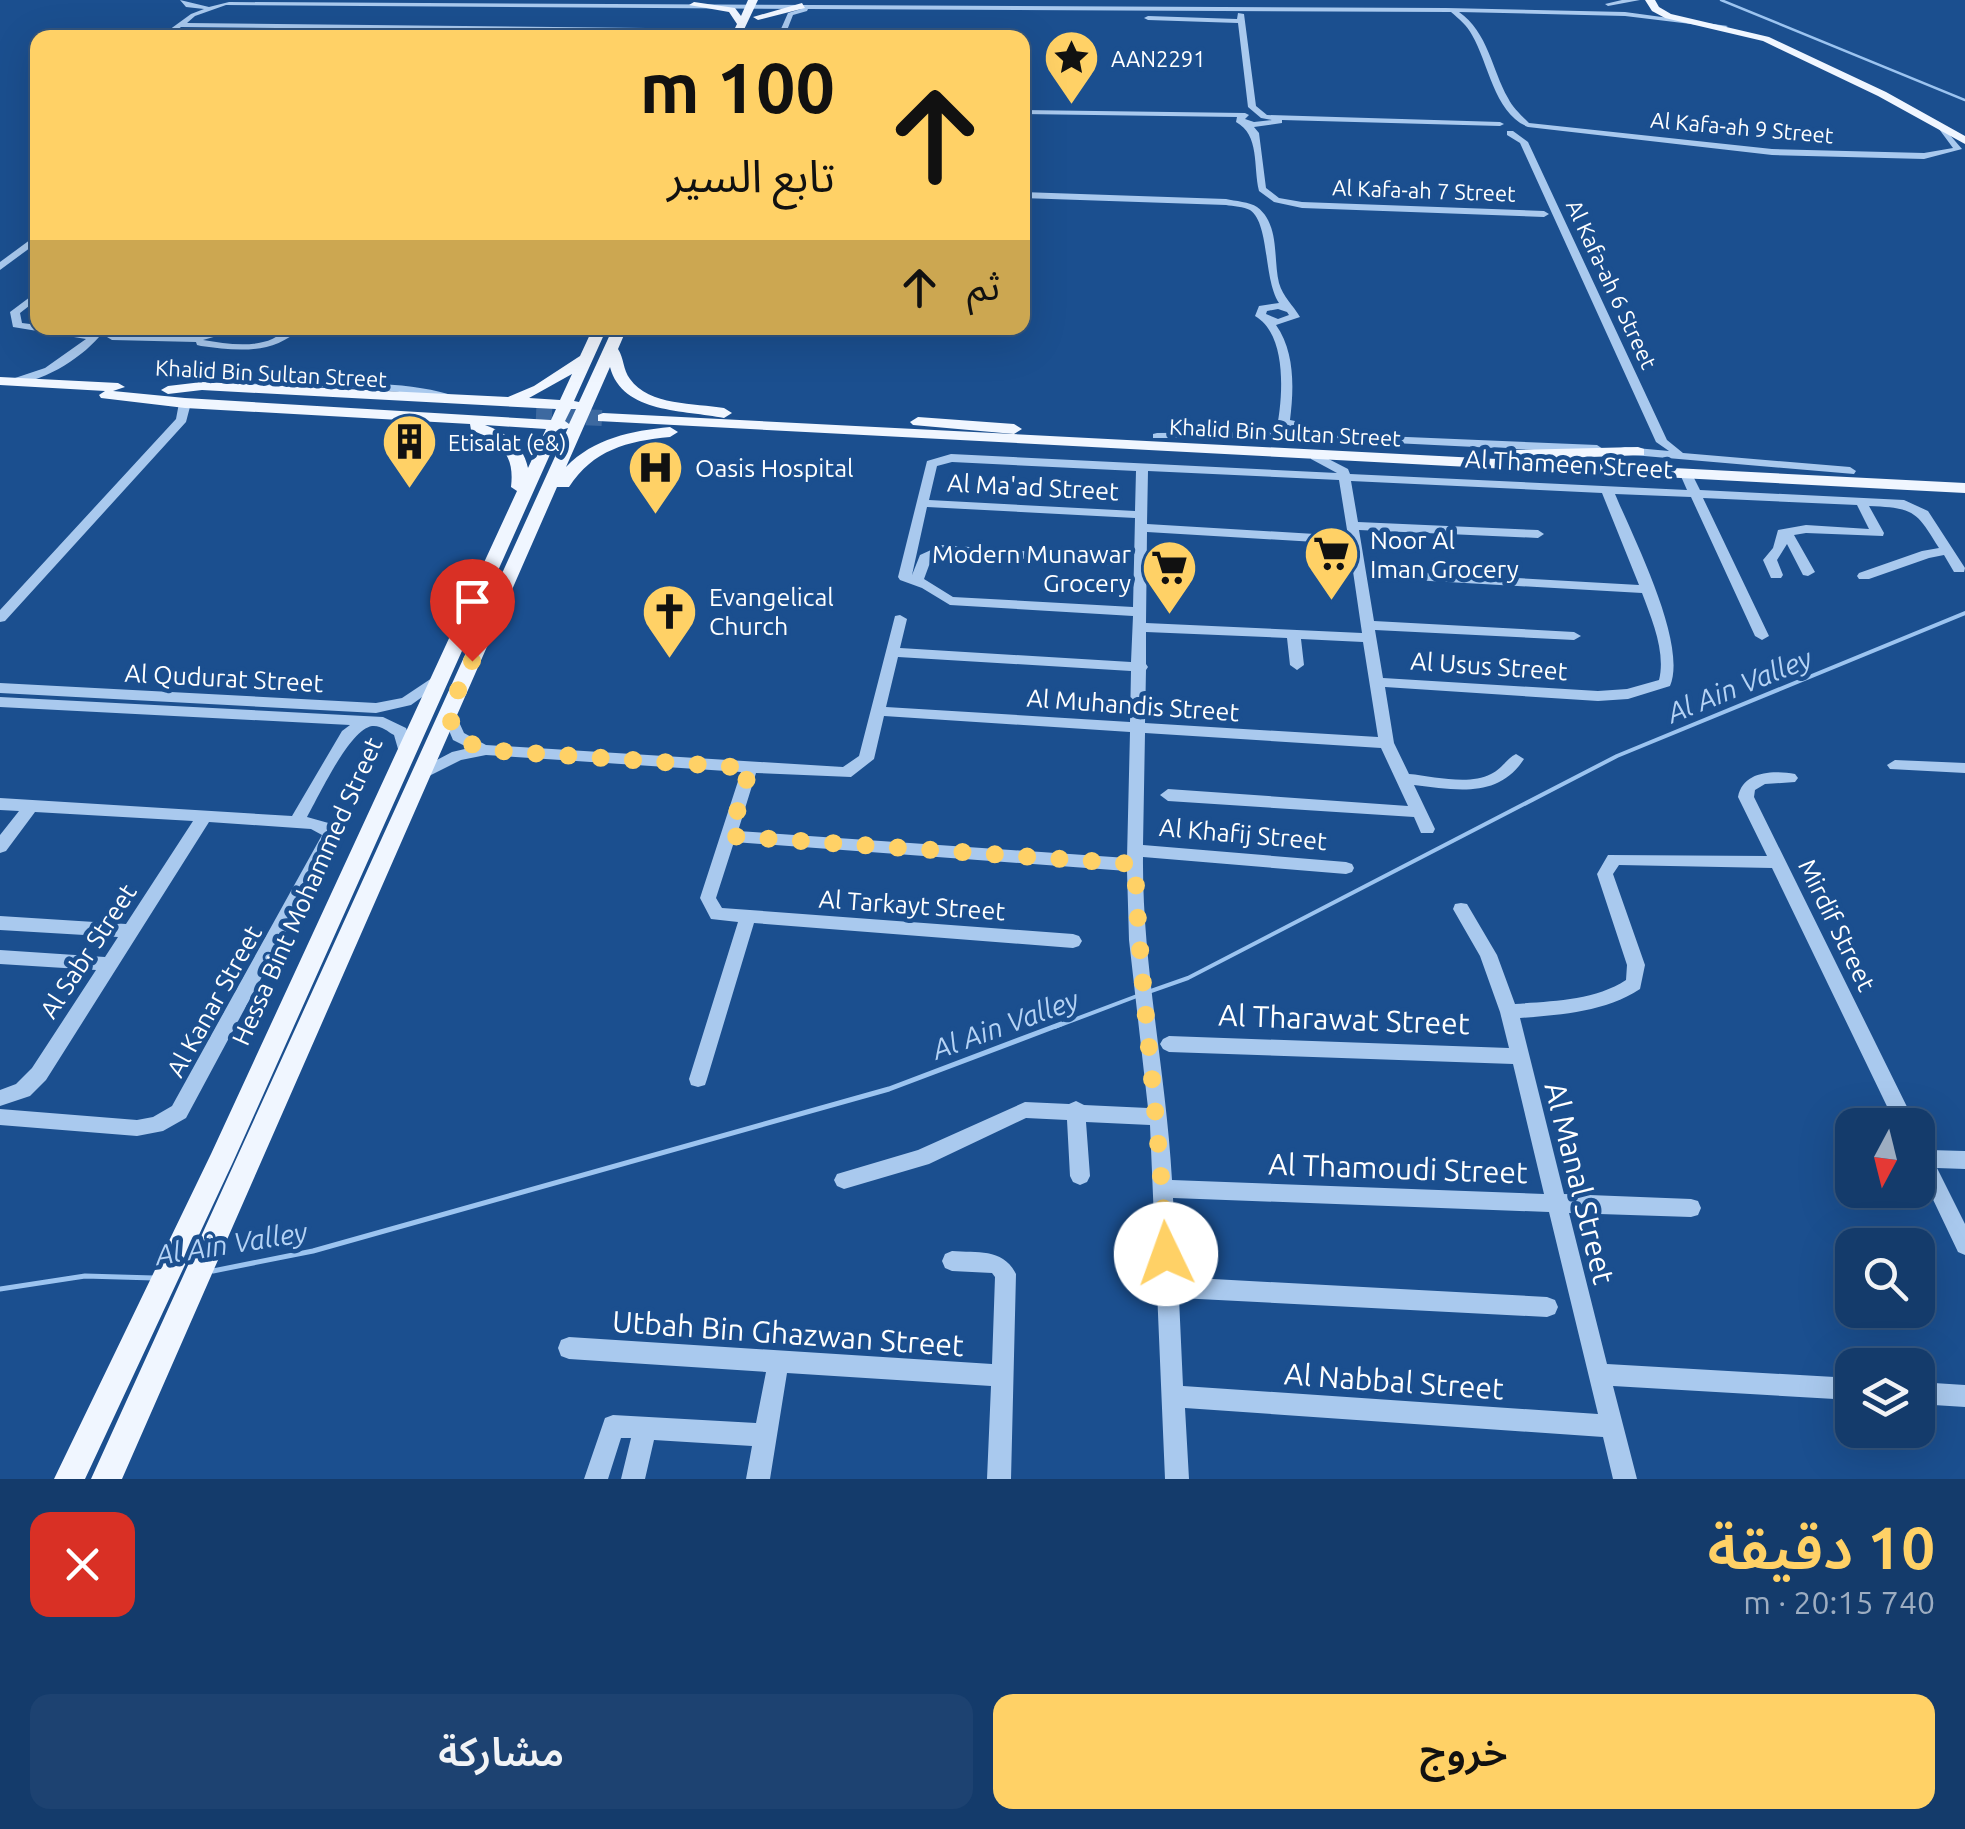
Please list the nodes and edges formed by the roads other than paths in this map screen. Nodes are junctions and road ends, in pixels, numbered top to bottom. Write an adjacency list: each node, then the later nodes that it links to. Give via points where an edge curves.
1 (239, 0): 20 (street)
2 (566, 0): 15 (street)
3 (717, 0): 15 (main road)
4 (787, 0): 18 (main road)
5 (1184, 0): 6 (street)
6 (1203, 0): 27 (street)
7 (1637, 0): 23 (street)
8 (1652, 0): 23 (street, via 1626,8); 33 (main road, via 1668,16); 40 (main road, via 1673,14 1782,39)
9 (276, 1): 10 (street); 20 (street); 21 (street)
10 (449, 2): 14 (street); 22 (street)
11 (759, 2): 15 (street); 18 (street); 31 (main road); 37 (main road)
12 (918, 2): 18 (street); 19 (street)
13 (185, 3): 20 (street); 30 (street)
14 (487, 3): 17 (street); 24 (street)
15 (698, 3): 17 (street); 36 (main road, via 732,10)
16 (1113, 3): 19 (street); 27 (street)
17 (656, 4): 26 (street)
18 (803, 4): 25 (street); 31 (main road)
19 (987, 4): 25 (street)
20 (226, 5): 30 (street)
21 (286, 5)
22 (432, 6)
23 (1529, 6): 27 (street); 28 (street)
24 (498, 7)
25 (976, 7): 27 (street)
26 (638, 8)
27 (1253, 8): 28 (street); 28 (street); 39 (street, via 804,10 790,14); 41 (street)
28 (1382, 8): 29 (street)
29 (1464, 14): 33 (street, via 1624,14); 45 (street)
30 (188, 18): 32 (street)
31 (758, 18): 38 (main road)
32 (177, 25): 34 (street); 35 (street)
33 (1724, 26): 40 (main road)
34 (171, 30)
35 (644, 30)
36 (738, 30)
37 (739, 30)
38 (753, 30)
39 (783, 30)
40 (1865, 81): 46 (main road); 48 (main road)
41 (1252, 107): 43 (street); 44 (street)
42 (1030, 112): 43 (street)
43 (1243, 119): 44 (street); 49 (street)
44 (1265, 120): 45 (street); 49 (street)
45 (1506, 126): 47 (street); 47 (street, Al Kafa-ah 9 Street)
46 (1943, 129): 50 (main road); 51 (street, via 1958,149)
47 (1529, 131): 51 (street, Al Kafa-ah 9 Street, via 1760,151); 93 (street, Al Kafa-ah 6 Street)
48 (1965, 131)
49 (1255, 133): 53 (street)
50 (1965, 142)
51 (1924, 156): 52 (street, Al Kafa-ah 9 Street)
52 (1961, 161)
53 (1262, 189): 55 (street); 56 (street)
54 (1030, 195): 55 (street)
55 (1252, 203): 56 (street, Al Kafa-ah 7 Street); 58 (street)
56 (1276, 204): 57 (street, Al Kafa-ah 7 Street); 58 (street)
57 (1544, 214)
58 (1266, 220): 61 (street)
59 (30, 243): 60 (street)
60 (0, 266)
61 (1276, 296): 63 (street); 64 (street)
62 (30, 300): 65 (street, via 15,312 17,325)
63 (1265, 314): 64 (street); 66 (street)
64 (1289, 315): 66 (street)
65 (30, 327)
66 (1279, 334): 83 (street)
67 (229, 335): 72 (street)
68 (284, 335): 72 (street, via 267,345)
69 (597, 335): 75 (main road, Hessa Bint Mohammed Street)
70 (617, 335): 73 (main road, Hessa Bint Mohammed Street)
71 (104, 336): 72 (street); 74 (street)
72 (221, 340)
73 (611, 349): 85 (main road, Hessa Bint Mohammed Street); 86 (main road, via 621,379 641,395)
74 (74, 358): 76 (street); 77 (street, via 57,371)
75 (586, 358): 80 (main road, via 539,389); 82 (main road, Hessa Bint Mohammed Street)
76 (4, 384): 77 (main road, Khalid Bin Sultan Street); 79 (main road, Khalid Bin Sultan Street)
77 (60, 384): 78 (main road, Khalid Bin Sultan Street)
78 (168, 390): 80 (main road); 87 (main road, Khalid Bin Sultan Street)
79 (106, 395): 81 (main road); 87 (main road, Khalid Bin Sultan Street)
80 (502, 402): 82 (main road)
81 (185, 404): 84 (main road); 128 (street, via 182,420)
82 (564, 404): 85 (main road); 87 (main road, Hessa Bint Mohammed Street)
83 (1286, 408): 88 (street); 91 (street, via 1279,437)
84 (340, 412): 87 (main road); 111 (main road, via 464,424 498,436 521,460)
85 (598, 412): 86 (main road); 89 (main road, Hessa Bint Mohammed Street); 92 (main road, Khalid Bin Sultan Street)
86 (724, 413): 92 (main road)
87 (543, 416): 89 (main road); 111 (main road, Hessa Bint Mohammed Street)
88 (1291, 424): 94 (street, via 1307,440); 95 (street, via 1312,436)
89 (577, 426): 90 (main road); 113 (main road, Hessa Bint Mohammed Street)
90 (683, 431): 92 (main road, via 960,445); 113 (main road, via 625,438 584,457)
91 (1157, 436): 92 (main road, Khalid Bin Sultan Street); 94 (main road, Khalid Bin Sultan Street)
92 (1039, 437): 98 (main road, Khalid Bin Sultan Street)
93 (1662, 442): 95 (street); 97 (street)
94 (1413, 450): 96 (main road, Khalid Bin Sultan Street)
95 (1641, 452): 96 (main road); 97 (street)
96 (1510, 455): 101 (main road, Khalid Bin Sultan Street)
97 (1688, 455): 101 (street)
98 (1315, 456): 99 (main road, Khalid Bin Sultan Street); 102 (street)
99 (1371, 459): 102 (street); 103 (main road, Khalid Bin Sultan Street)
100 (1142, 467): 102 (street, Al Thameen Street); 109 (street, Al Thameen Street, via 942,458 929,466); 112 (street)
101 (1850, 471): 104 (main road, Khalid Bin Sultan Street)
102 (1344, 474): 105 (street, Al Thameen Street); 115 (street)
103 (1686, 474): 106 (main road, Khalid Bin Sultan Street); 107 (street)
104 (1965, 476)
105 (1606, 488): 107 (street, Al Thameen Street); 126 (street)
106 (1965, 488)
107 (1694, 492): 108 (street, Al Thameen Street); 135 (street)
108 (1792, 499): 110 (street, Al Thameen Street); 114 (street)
109 (921, 502): 112 (street, Al Ma'ad Street); 125 (street, Al Thameen Street, via 903,574)
110 (1861, 502): 114 (street, via 1878,533); 118 (street, Al Thameen Street, via 1921,511)
111 (516, 508): 139 (main road, Hessa Bint Mohammed Street)
112 (1142, 522): 115 (street, Al Ma'ad Street); 130 (street)
113 (534, 526): 127 (main road, Hessa Bint Mohammed Street)
114 (1806, 529): 116 (street)
115 (1353, 533): 117 (street, Al Ma'ad Street); 132 (street)
116 (1788, 533): 121 (street); 123 (street, via 1770,560)
117 (1538, 534)
118 (1948, 551): 120 (street, Al Thameen Street); 124 (street)
119 (1119, 562): 125 (street, via 942,549 925,558)
120 (1959, 569)
121 (1808, 572)
122 (1378, 574): 126 (street)
123 (1776, 575)
124 (1864, 576)
125 (917, 581): 130 (street, via 954,602)
126 (1646, 588): 140 (street, Al Usus Street, via 1670,677 1642,691 1598,696)
127 (495, 612): 131 (main road); 145 (main road, Hessa Bint Mohammed Street)
128 (0, 618)
129 (900, 619): 136 (street)
130 (1141, 620): 133 (street); 138 (street)
131 (510, 632)
132 (1368, 632): 133 (street); 134 (street); 140 (street)
133 (1294, 634): 137 (street)
134 (1574, 636)
135 (1762, 636)
136 (892, 652): 138 (street); 144 (street)
137 (1297, 665)
138 (1141, 668): 147 (street)
139 (438, 679): 143 (street, Al Qudurat Street, via 391,706); 149 (main road, Hessa Bint Mohammed Street)
140 (1376, 682): 148 (street)
141 (0, 688): 143 (street, Al Qudurat Street)
142 (0, 702): 143 (street, Al Qudurat Street)
143 (305, 711): 146 (street, Al Qudurat Street)
144 (877, 712): 147 (street, Al Muhandis Street); 153 (street, via 866,759 853,770)
145 (449, 714): 150 (street, via 458,736); 155 (main road, Hessa Bint Mohammed Street)
146 (343, 727): 149 (street, via 366,721 394,726); 163 (street)
147 (1140, 728): 148 (street, Al Muhandis Street); 167 (street)
148 (1386, 743): 157 (street)
149 (406, 749): 188 (main road, Hessa Bint Mohammed Street)
150 (486, 750): 153 (street); 155 (street)
151 (1516, 759): 157 (street, via 1493,782)
152 (1895, 765): 154 (street)
153 (750, 768): 165 (street, Al Tarkayt Street)
154 (1965, 768)
155 (420, 775): 188 (main road, Hessa Bint Mohammed Street)
156 (1790, 778): 168 (street, Mirdif Street, via 1762,778 1746,792)
157 (1403, 779): 161 (street)
158 (1168, 794): 161 (street)
159 (0, 804): 160 (street)
160 (32, 806): 162 (street); 166 (street)
161 (1418, 812): 164 (street)
162 (205, 816): 163 (street); 173 (street, Al Sabr Street)
163 (296, 822): 184 (street, Al Kanar Street, via 322,825 328,844 179,1112 137,1128)
164 (1426, 828)
165 (730, 836): 167 (street, Al Khafij Street); 171 (street, Al Tarkayt Street, via 709,903 717,914)
166 (0, 847)
167 (1135, 857): 169 (street, Al Khafij Street); 178 (street, via 1140,957)
168 (1774, 862): 177 (street, via 1614,859 1604,874 1636,966 1634,984 1570,1004); 182 (street, Mirdif Street)
169 (1346, 868)
170 (1461, 909): 177 (street, Al Manal Street, via 1488,954)
171 (747, 919): 174 (street, Al Tarkayt Street); 180 (street)
172 (0, 923): 173 (street)
173 (131, 932): 176 (street, Al Sabr Street)
174 (1073, 941)
175 (0, 956): 176 (street)
176 (110, 964): 181 (street, Al Sabr Street, via 35,1079)
177 (1509, 1012): 179 (street, Al Manal Street)
178 (1161, 1050): 179 (street, Al Tharawat Street); 185 (street)
179 (1518, 1056): 193 (street, Al Manal Street)
180 (698, 1080)
181 (0, 1098)
182 (1897, 1108)
183 (1076, 1109): 185 (street); 189 (street); 190 (street, via 1024,1110 922,1158)
184 (0, 1117)
185 (1159, 1117): 192 (street)
186 (1935, 1156): 187 (street)
187 (1965, 1160)
188 (232, 1164): 210 (main road, Hessa Bint Mohammed Street); 211 (main road, Hessa Bint Mohammed Street)
189 (1080, 1176)
190 (844, 1180)
191 (1935, 1184): 195 (street)
192 (1163, 1189): 193 (street, Al Thamoudi Street); 197 (street)
193 (1553, 1203): 194 (street, Al Thamoudi Street); 201 (street, Al Manal Street)
194 (1692, 1208)
195 (1965, 1245)
196 (952, 1261): 202 (street, via 1005,1270)
197 (1168, 1287): 198 (street); 205 (street)
198 (1547, 1307)
199 (569, 1348): 200 (street, Utbah Bin Ghazwan Street)
200 (778, 1363): 202 (street, Utbah Bin Ghazwan Street); 209 (street)
201 (1598, 1374): 203 (street); 207 (street, Al Manal Street)
202 (1004, 1376): 215 (street)
203 (1835, 1388)
204 (1935, 1394): 206 (street)
205 (1173, 1396): 207 (street, Al Nabbal Street); 216 (street)
206 (1965, 1396)
207 (1611, 1426): 217 (street, Al Manal Street)
208 (645, 1428): 209 (street); 212 (street, via 611,1428); 213 (street)
209 (765, 1436): 214 (street)
210 (76, 1466)
211 (111, 1468)
212 (596, 1479)
213 (633, 1479)
214 (758, 1479)
215 (999, 1479)
216 (1177, 1479)
217 (1625, 1479)

